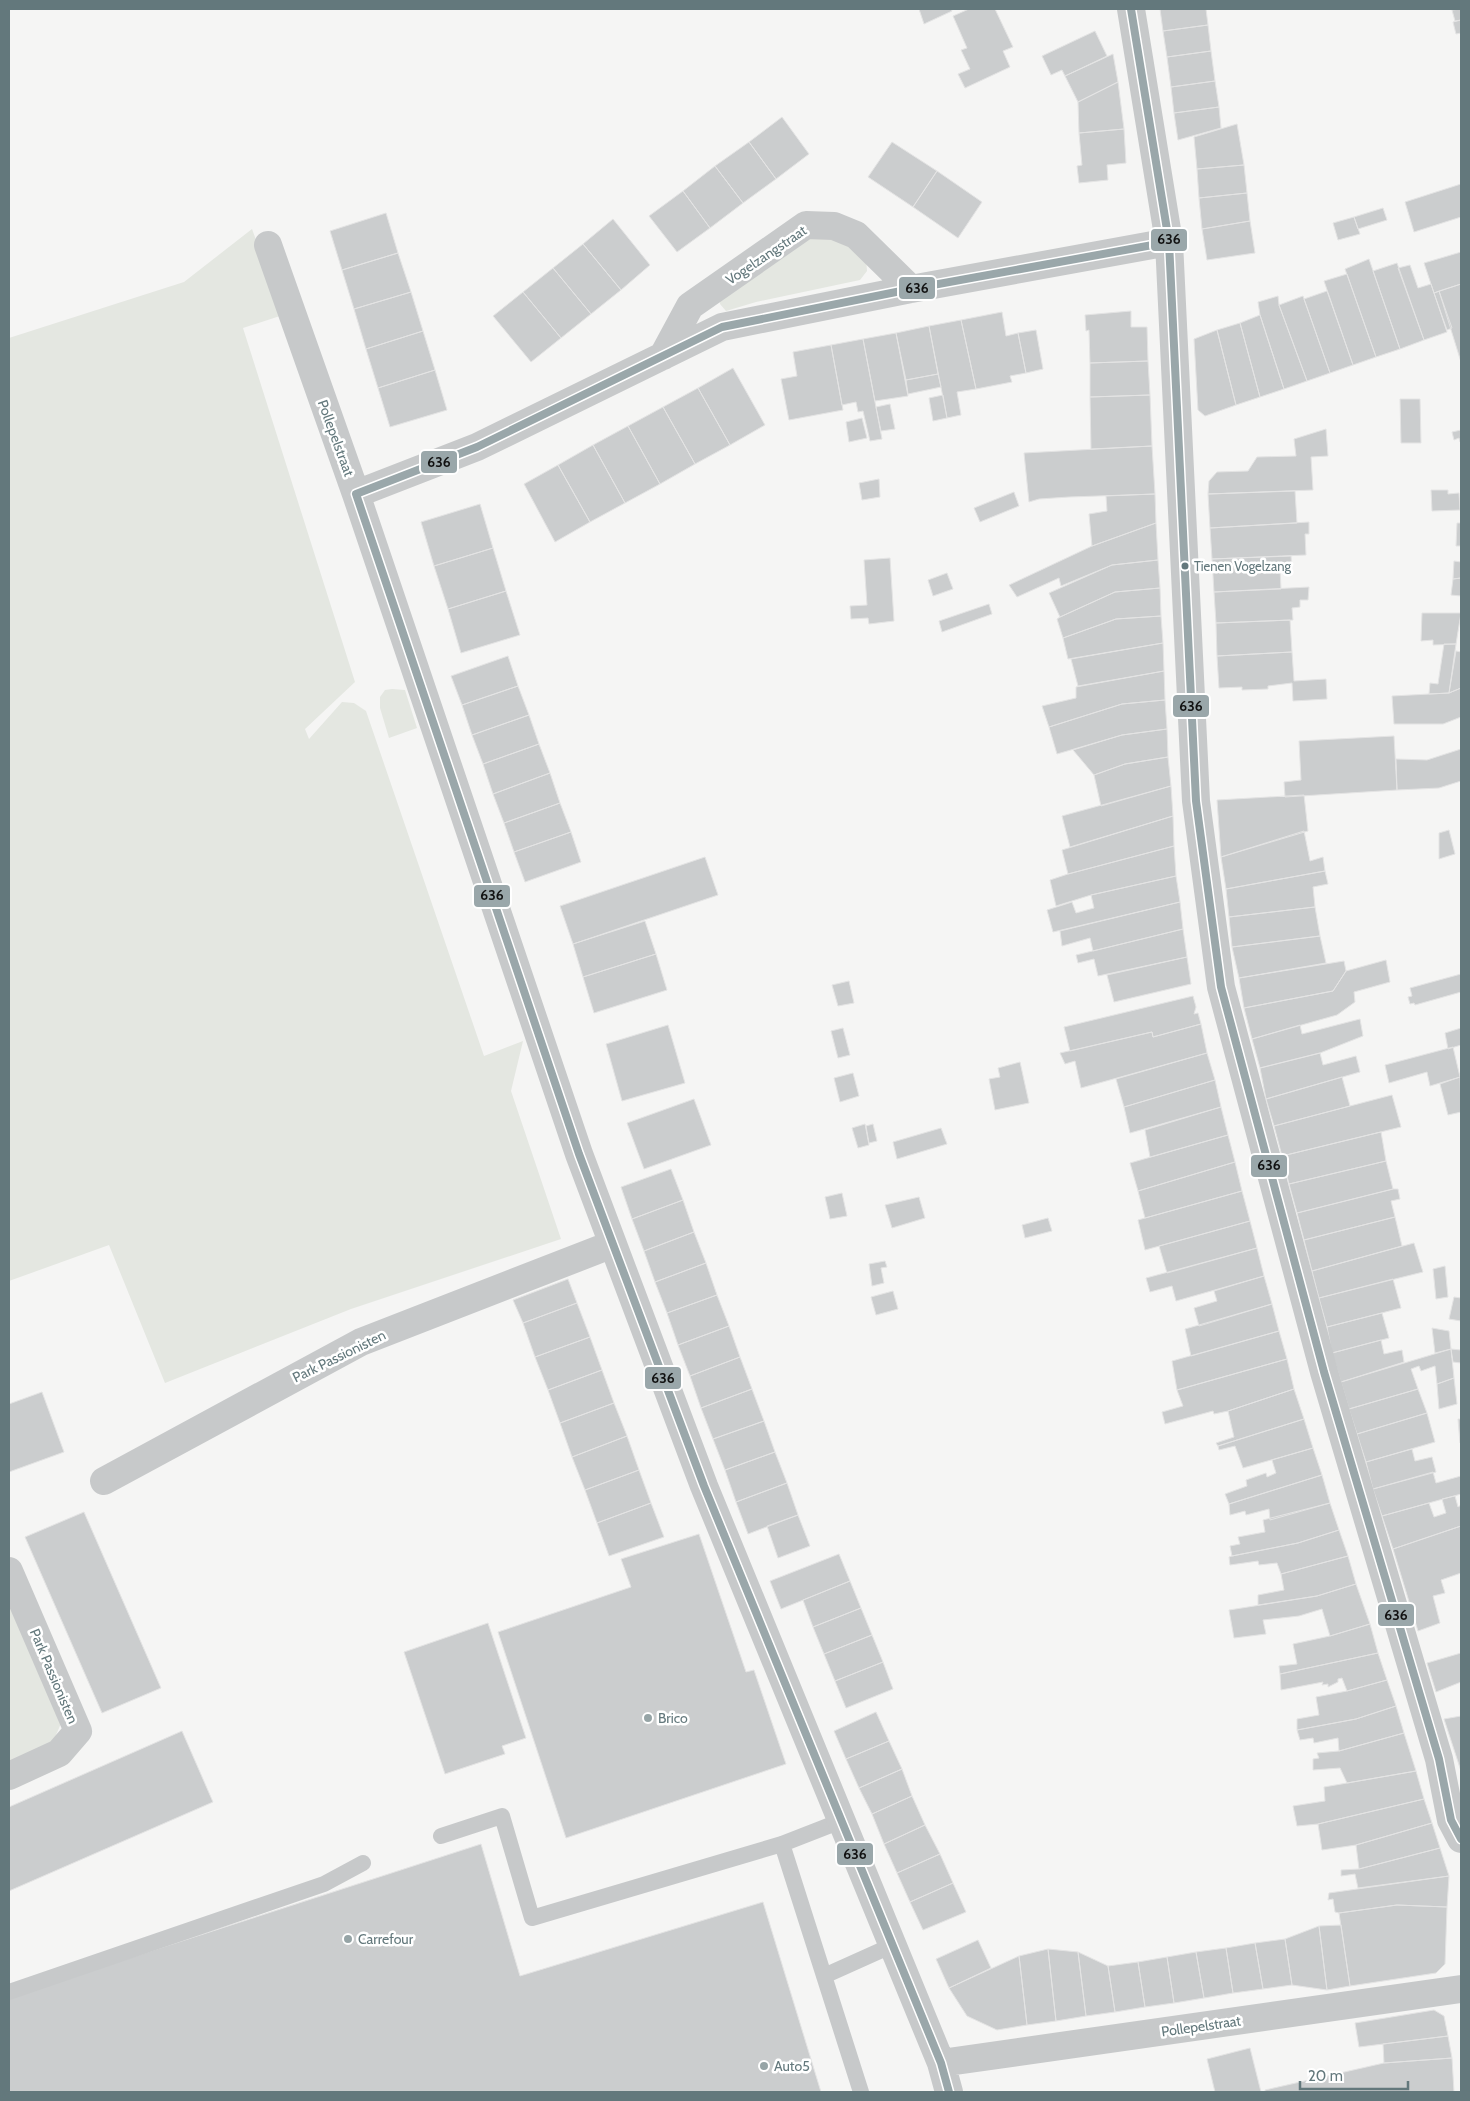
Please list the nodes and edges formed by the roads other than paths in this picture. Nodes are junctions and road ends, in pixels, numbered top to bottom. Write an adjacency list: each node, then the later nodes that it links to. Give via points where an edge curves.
1 (1131, 9): 2 (street)
2 (1169, 242): 4 (street); 13 (street, via 1196,801 1221,987 1324,1372 1439,1759 1451,1820)
3 (268, 245): 6 (street, Pollepelstraat)
4 (912, 289): 5 (street, via 722,327); 5 (street, Vogelzangstraat, via 856,235 834,226 806,225 690,306)
5 (662, 356): 6 (street, via 477,447)
6 (356, 494): 7 (street, Pollepelstraat, via 579,1154)
7 (613, 1244): 8 (street, Park Passionisten, via 361,1342); 11 (street, Pollepelstraat, via 704,1486)
8 (104, 1481)
9 (9, 1571): 10 (street, Park Passionisten, via 78,1731 59,1753)
10 (9, 1776)
11 (841, 1822): 14 (lane); 16 (street, Pollepelstraat)
12 (441, 1836): 14 (lane, via 502,1816 532,1918)
13 (1461, 1839)
14 (782, 1844): 17 (lane)
15 (363, 1863): 19 (lane, via 324,1884)
16 (893, 1944): 17 (lane); 20 (street, Pollepelstraat)
17 (824, 1976): 21 (lane)
18 (1461, 1989): 20 (street, Pollepelstraat)
19 (9, 1992)
20 (941, 2063): 22 (street, Pollepelstraat)
21 (860, 2092)
22 (949, 2092)

